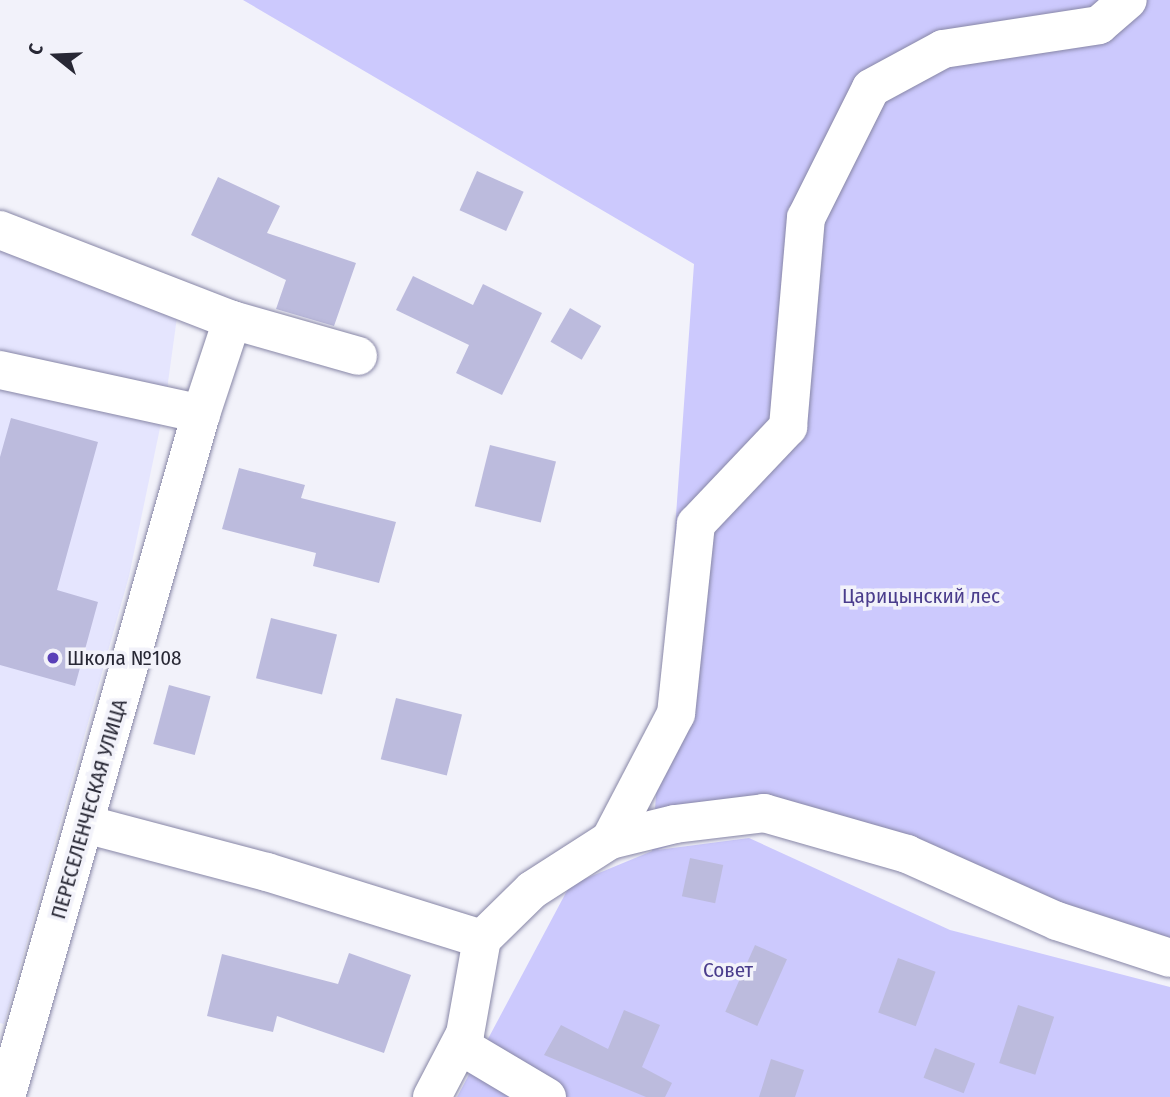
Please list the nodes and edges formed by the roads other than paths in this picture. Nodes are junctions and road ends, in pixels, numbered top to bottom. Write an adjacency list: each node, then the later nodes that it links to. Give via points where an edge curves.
1 (1128, 0): 8 (street, via 1099,25 943,49 871,88 806,218 788,426 696,524 676,714)
2 (0, 230): 3 (street)
3 (232, 320): 4 (street); 6 (street, ПЕРЕСЕЛЕНЧЕСКАЯ УЛИЦА)
4 (358, 356)
5 (0, 370): 6 (street)
6 (201, 414): 7 (street, ПЕРЕСЕЛЕНЧЕСКАЯ УЛИЦА)
7 (85, 824): 9 (street, via 267,872); 12 (street, ПЕРЕСЕЛЕНЧЕСКАЯ УЛИЦА)
8 (610, 840): 9 (street, via 532,890); 10 (street, via 675,824 764,813 907,854 1057,921)
9 (482, 939): 11 (street)
10 (1170, 958)
11 (461, 1046): 13 (street); 14 (street)
12 (6, 1097)
13 (432, 1097)
14 (547, 1097)

